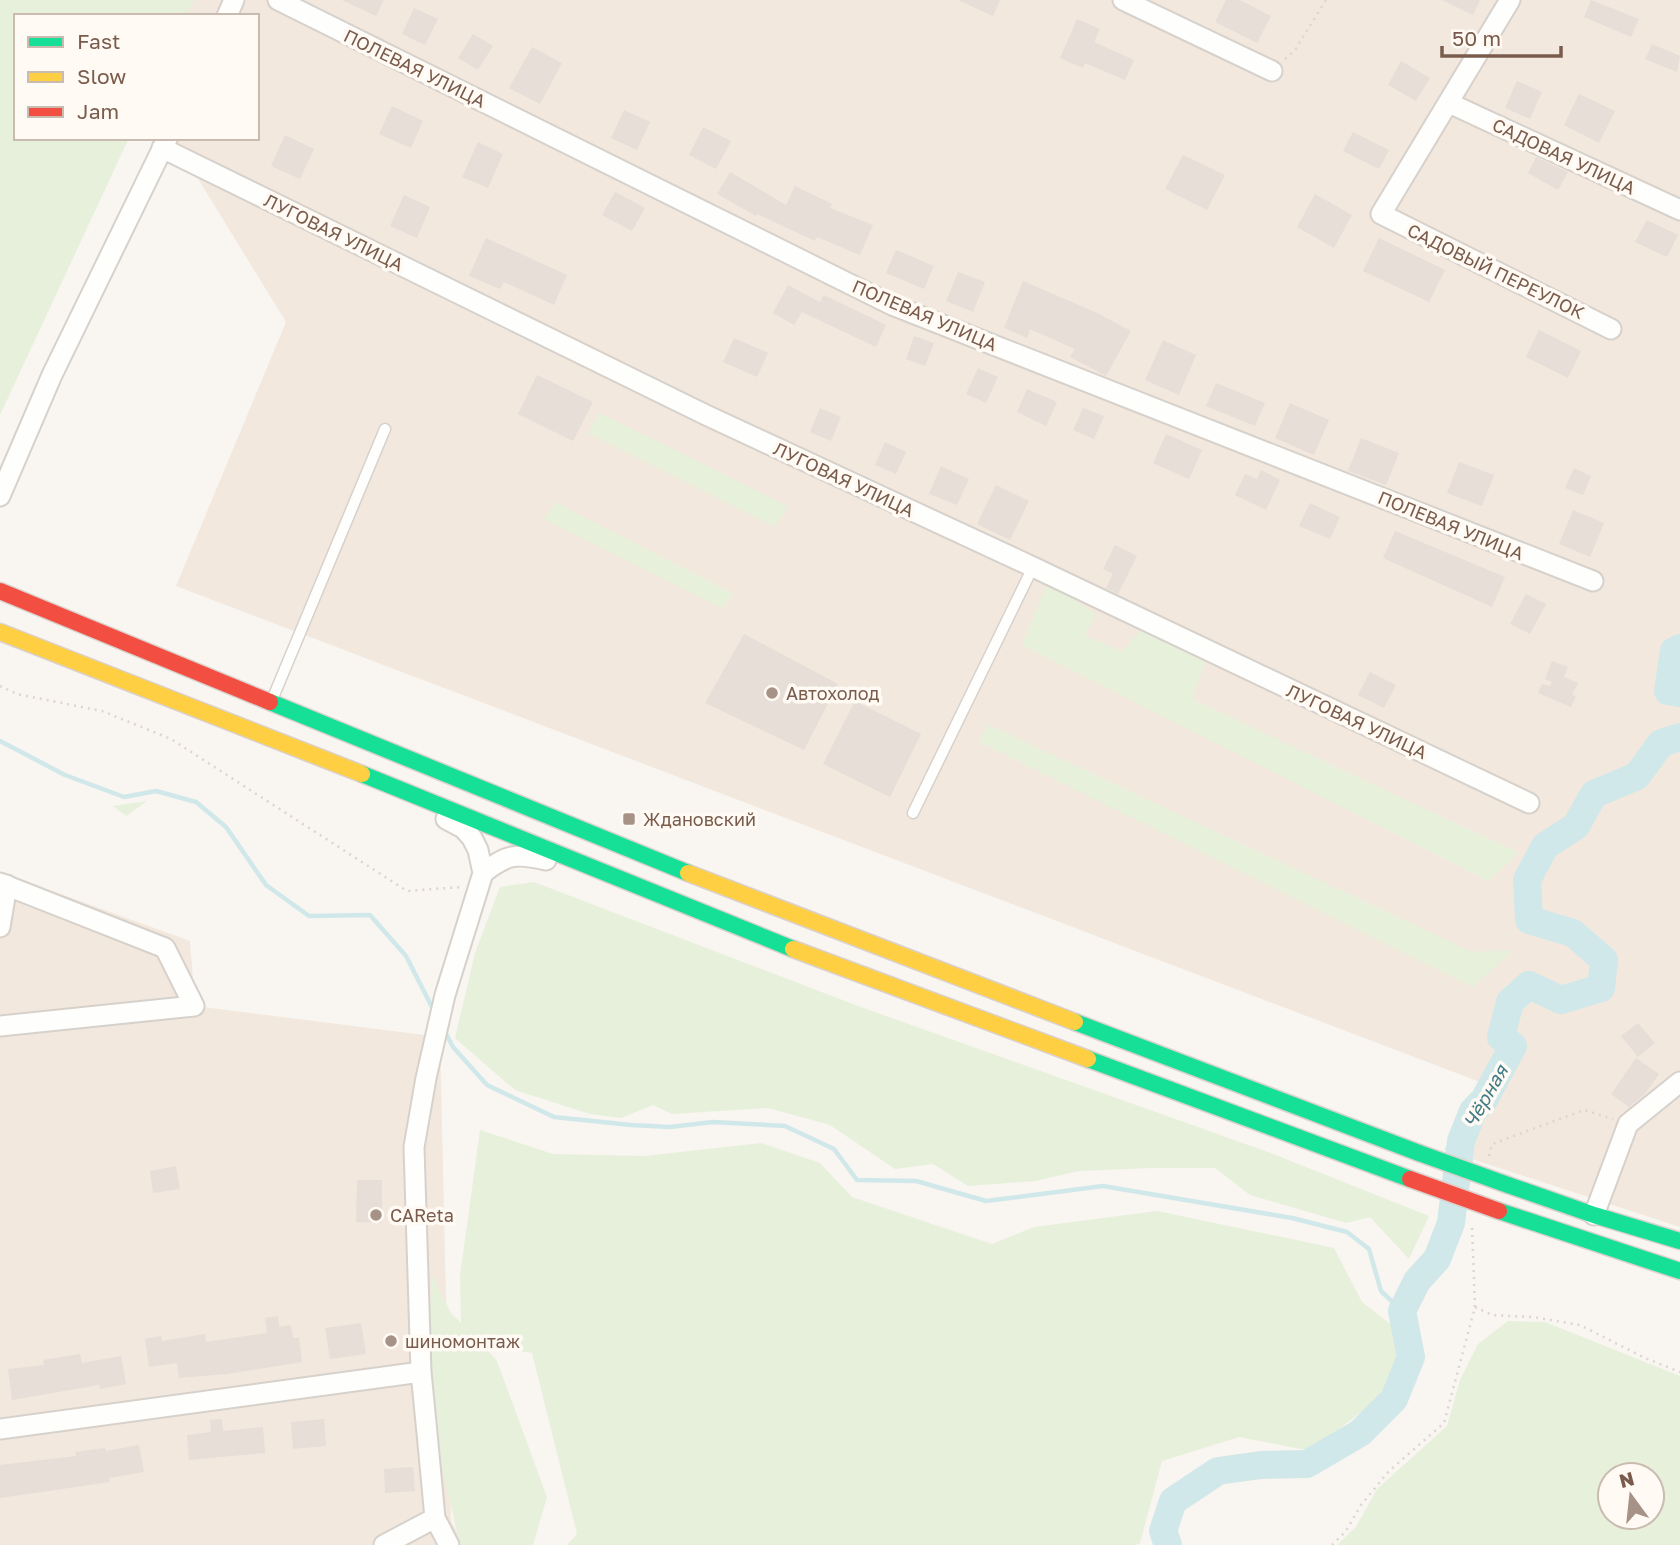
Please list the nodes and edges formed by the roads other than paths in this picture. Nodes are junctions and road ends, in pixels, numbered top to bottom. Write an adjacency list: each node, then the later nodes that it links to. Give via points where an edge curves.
1 (278, 0): 12 (street, ПОЛЕВАЯ УЛИЦА, via 892,305)
2 (1123, 0): 4 (street)
3 (1510, 0): 5 (street)
4 (1272, 71)
5 (1448, 103): 7 (street, САДОВАЯ УЛИЦА); 8 (street, САДОВЫЙ ПЕРЕУЛОК, via 1381,214)
6 (165, 143): 10 (street, via 52,375); 11 (street, ЛУГОВАЯ УЛИЦА, via 706,415)
7 (1680, 210)
8 (1611, 328)
9 (385, 429): 15 (lane)
10 (0, 496)
11 (1033, 567): 17 (street, ЛУГОВАЯ УЛИЦА); 18 (lane)
12 (1593, 581)
13 (0, 591): 15 (main road)
14 (0, 632): 16 (main road)
15 (271, 703): 25 (main road, bridge, via 793,915)
16 (375, 779): 19 (main road); 20 (street, via 463,828 478,850)
17 (1529, 803)
18 (913, 813)
19 (613, 877): 20 (street, via 524,855 499,861); 27 (main road, bridge, via 782,945 1410,1179)
20 (481, 879): 28 (street, via 445,995 414,1147)
21 (3, 884): 22 (street); 23 (street, via 164,948 194,1006)
22 (0, 927)
23 (0, 1026)
24 (1680, 1082): 25 (street, via 1628,1124)
25 (1594, 1215): 26 (main road)
26 (1680, 1241)
27 (1680, 1270)
28 (421, 1372): 29 (street); 30 (street)
29 (0, 1429)
30 (435, 1518): 31 (street); 32 (street)
31 (384, 1545)
32 (449, 1545)

